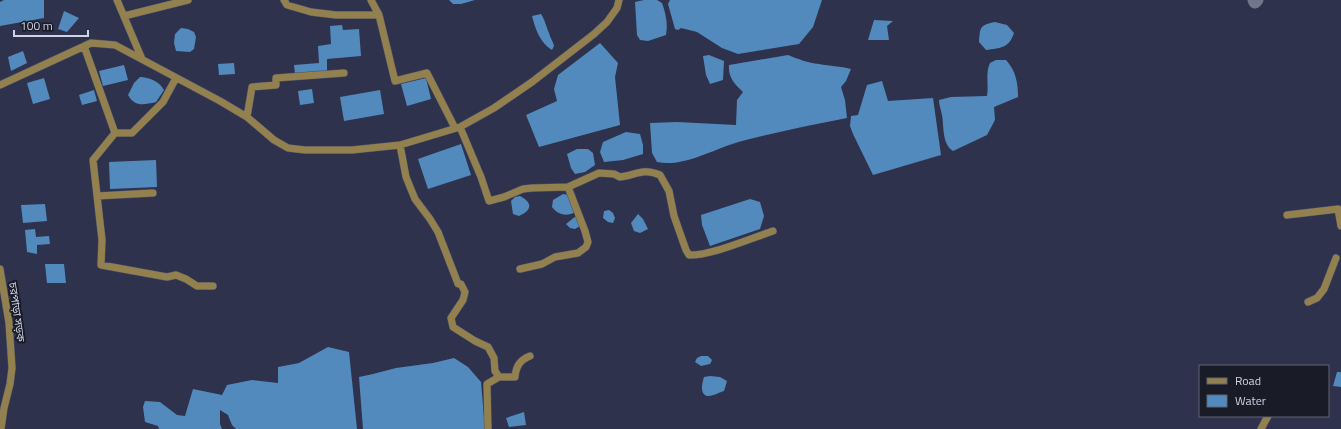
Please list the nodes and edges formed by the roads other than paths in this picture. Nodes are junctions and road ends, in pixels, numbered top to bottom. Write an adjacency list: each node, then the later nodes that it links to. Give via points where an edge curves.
1 (117, 0): 7 (street)
2 (188, 0): 7 (street)
3 (284, 0): 6 (street, via 287,5 311,12)
4 (371, 0): 6 (street)
5 (619, 0): 14 (street, via 617,8 607,22 594,34 507,100)
6 (379, 15): 14 (street, via 395,81 427,73)
7 (124, 16): 9 (street)
8 (84, 46): 9 (street, via 91,43 115,45); 12 (street); 15 (street)
9 (142, 59): 11 (street)
10 (344, 73): 13 (street, via 276,78 276,85 252,87)
11 (176, 78): 13 (street); 15 (street, via 163,102 132,133)
12 (0, 85)
13 (247, 117): 16 (street, via 274,140 288,148 352,150)
14 (457, 128): 16 (street); 17 (street, via 481,177 489,201 523,189)
15 (115, 133): 19 (street, via 93,160)
16 (400, 145): 29 (street, via 406,177 415,199 438,232 458,284 465,292 463,300 451,318 453,327 488,346)
17 (568, 186): 22 (street, via 599,173 620,177 642,172 660,175 669,191 674,216 689,254 713,251); 25 (street, via 585,230 588,242 586,247 578,253 555,256 542,264)
18 (153, 193): 19 (street)
19 (97, 196): 26 (street, via 102,240 101,265 167,277 176,275 197,286)
20 (1287, 215): 21 (street, via 1338,209)
21 (1341, 226)
22 (773, 231)
23 (1337, 257): 27 (street, via 1324,288 1317,298)
24 (0, 269): 31 (street, চরপাড়া সড়ক, via 9,323 12,368)
25 (520, 269)
26 (213, 286)
27 (1308, 302)
28 (530, 356): 29 (street, via 522,359 515,368 515,376)
29 (499, 377): 32 (street, via 486,385)
30 (1267, 417): 33 (street)
31 (1, 429)
32 (488, 429)
33 (1260, 429)

